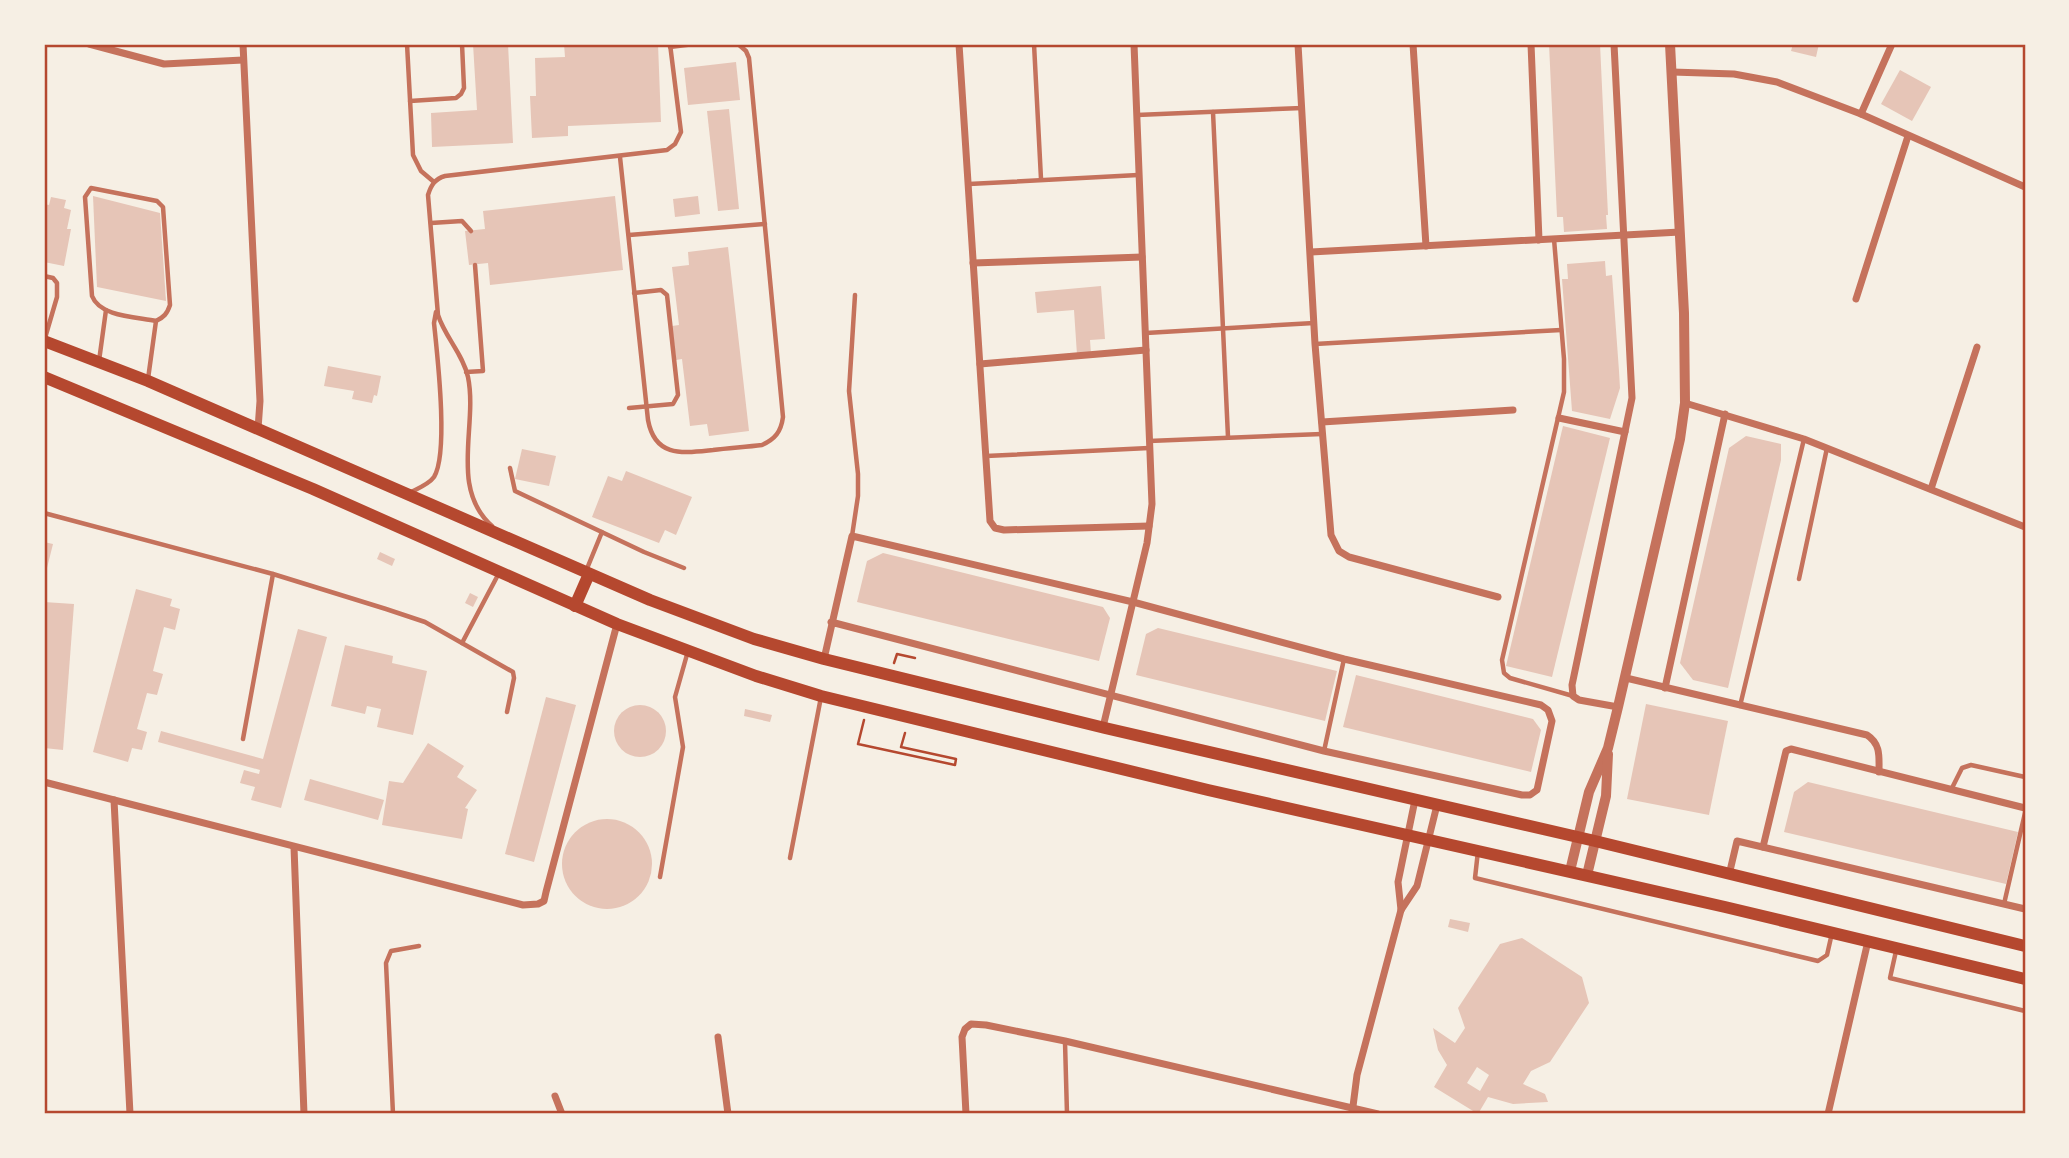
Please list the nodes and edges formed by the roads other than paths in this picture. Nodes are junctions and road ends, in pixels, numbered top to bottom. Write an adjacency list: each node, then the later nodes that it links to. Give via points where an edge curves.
1 (89, 44): 17 (street, via 164,64)
2 (243, 44): 17 (street)
3 (407, 44): 19 (lane)
4 (462, 44): 19 (lane, via 461,94)
5 (694, 44): 16 (lane)
6 (738, 44): 32 (lane, via 749,58)
7 (959, 44): 29 (street)
8 (1034, 44): 27 (lane)
9 (1134, 44): 23 (street)
10 (1298, 44): 20 (street)
11 (1413, 44): 39 (street)
12 (1531, 44): 38 (street)
13 (1614, 44): 36 (street)
14 (1670, 44): 18 (street)
15 (1892, 44): 22 (street)
16 (670, 45): 25 (lane, via 679,139 662,152)
17 (243, 60): 71 (street)
18 (1672, 72): 22 (street, via 1756,77); 34 (street)
19 (410, 101): 28 (lane, via 413,155 421,171)
20 (1302, 108): 21 (lane); 40 (street)
21 (1213, 112): 23 (lane); 52 (lane)
22 (1861, 114): 24 (street)
23 (1137, 115): 26 (street)
24 (1908, 136): 30 (street); 47 (street)
25 (620, 157): 28 (lane, via 445,176); 35 (lane)
26 (1139, 175): 27 (lane); 41 (street)
27 (1041, 180): 29 (lane)
28 (434, 182): 31 (lane, via 428,195)
29 (968, 184): 42 (street)
30 (2025, 187)
31 (431, 223): 33 (lane, via 462,221); 48 (lane)
32 (765, 224): 35 (lane); 65 (lane, via 783,417 780,430 762,445 681,453 665,448 653,436)
33 (471, 231)
34 (1680, 232): 36 (street); 64 (street)
35 (629, 235): 45 (lane)
36 (1623, 235): 37 (street); 72 (street, via 1632,398)
37 (1554, 239): 38 (street); 53 (lane)
38 (1539, 240): 39 (street)
39 (1426, 246): 40 (street)
40 (1311, 252): 51 (street)
41 (1142, 257): 42 (street); 54 (street)
42 (973, 263): 60 (street)
43 (474, 265): 61 (lane, via 483,370)
44 (44, 276): 55 (lane, via 57,283)
45 (634, 293): 65 (lane); 65 (lane, via 661,290 667,295 673,346 678,398 673,404)
46 (855, 296): 86 (lane, via 849,391 859,474)
47 (1856, 299)
48 (437, 306): 61 (lane); 81 (lane, via 439,460 435,476)
49 (106, 310): 50 (lane); 50 (lane, via 92,296 85,197 92,188 157,201 163,207 170,305); 59 (lane)
50 (156, 321): 63 (lane)
51 (1314, 323): 52 (lane); 56 (street)
52 (1223, 329): 54 (lane); 74 (lane)
53 (1561, 330): 56 (lane); 69 (lane, via 1564,385)
54 (1145, 333): 58 (street)
55 (44, 341): 59 (main road)
56 (1315, 344): 70 (street)
57 (1977, 347): 80 (street)
58 (1146, 350): 60 (street); 76 (street)
59 (99, 362): 63 (main road)
60 (980, 364): 78 (street)
61 (466, 372): 87 (lane, via 470,491 480,513)
62 (44, 376): 89 (main road)
63 (148, 381): 71 (main road)
64 (1685, 403): 68 (street); 102 (street)
65 (646, 407): 66 (lane)
66 (629, 408)
67 (1513, 410): 70 (street)
68 (1725, 414): 75 (street); 103 (street)
69 (1559, 418): 72 (street); 106 (lane, via 1502,660 1510,678)
70 (1322, 422): 73 (street)
71 (258, 429): 81 (main road)
72 (1625, 432): 106 (street)
73 (1322, 434): 74 (lane); 93 (street, via 1329,525 1339,551)
74 (1228, 438): 76 (lane)
75 (1804, 439): 77 (street); 107 (lane)
76 (1150, 444): 78 (lane); 83 (street)
77 (1827, 448): 80 (street); 92 (lane)
78 (986, 456): 83 (street, via 990,521 995,528)
79 (510, 468): 85 (lane, via 515,491)
80 (1930, 489): 84 (street)
81 (407, 494): 87 (main road)
82 (44, 513): 90 (lane)
83 (1149, 526): 94 (street)
84 (2025, 527)
85 (602, 532): 88 (lane); 91 (lane)
86 (852, 536): 94 (street); 96 (street)
87 (507, 538): 91 (main road)
88 (684, 568)
89 (500, 571): 95 (main road); 98 (lane)
90 (273, 573): 98 (lane, via 425,622); 111 (lane)
91 (587, 573): 95 (main road); 100 (main road, via 754,639)
92 (1799, 579)
93 (1498, 597)
94 (1133, 602): 101 (street); 104 (street)
95 (575, 606): 97 (main road)
96 (831, 622): 100 (street); 104 (street)
97 (617, 624): 99 (main road); 126 (street, via 544,901 523,905)
98 (462, 643): 109 (lane, via 513,672)
99 (688, 651): 105 (main road); 133 (lane, via 675,697 683,747)
100 (824, 659): 110 (main road)
101 (1344, 659): 113 (lane); 113 (street, via 1541,705 1552,721 1536,790 1530,795)
102 (1626, 678): 103 (street); 108 (street)
103 (1665, 688): 107 (street)
104 (1111, 694): 110 (street); 113 (street)
105 (821, 696): 122 (main road); 129 (lane)
106 (1573, 696): 108 (street)
107 (1740, 706): 114 (street, via 1867,735 1878,747)
108 (1618, 708): 112 (street)
109 (506, 712)
110 (1103, 727): 119 (main road)
111 (243, 739)
112 (1608, 748): 123 (street, via 1588,792); 125 (street, via 1606,796)
113 (1324, 751)
114 (1880, 772): 117 (street); 127 (street, via 1786,751)
115 (2025, 777): 117 (lane, via 1971,765 1962,768)
116 (44, 782): 118 (street)
117 (1951, 790): 121 (street)
118 (114, 800): 126 (street); 148 (street)
119 (1415, 800): 120 (main road); 122 (street)
120 (1437, 805): 123 (main road); 124 (street)
121 (2025, 811): 134 (lane)
122 (1407, 835): 124 (main road); 136 (street, via 1398,882)
123 (1578, 837): 125 (main road); 130 (street)
124 (1429, 839): 128 (main road); 136 (street, via 1417,886)
125 (1595, 841): 131 (street); 132 (main road)
126 (294, 847): 149 (street)
127 (1763, 847): 132 (street, via 1737,841); 134 (street)
128 (1478, 850): 130 (main road); 137 (lane, via 1475,878 1818,961 1827,956)
129 (790, 858)
130 (1570, 871): 131 (main road)
131 (1587, 875): 137 (main road)
132 (1729, 875): 140 (main road)
133 (660, 877)
134 (2004, 904): 135 (street)
135 (2025, 909)
136 (1401, 910): 147 (street, via 1357,1075)
137 (1833, 932): 138 (main road)
138 (1868, 941): 141 (main road); 156 (street)
139 (419, 946): 150 (lane, via 391,951 386,963)
140 (2025, 946)
141 (1897, 948): 142 (main road); 143 (lane, via 1890,978)
142 (2025, 979)
143 (2025, 1011)
144 (718, 1037): 152 (street)
145 (1065, 1041): 147 (street); 153 (street, via 971,1024 962,1037); 154 (lane)
146 (555, 1096): 151 (street)
147 (1352, 1111): 155 (street)
148 (130, 1114)
149 (304, 1114)
150 (393, 1114)
151 (562, 1114)
152 (728, 1114)
153 (966, 1114)
154 (1067, 1114)
155 (1378, 1114)
156 (1828, 1114)

